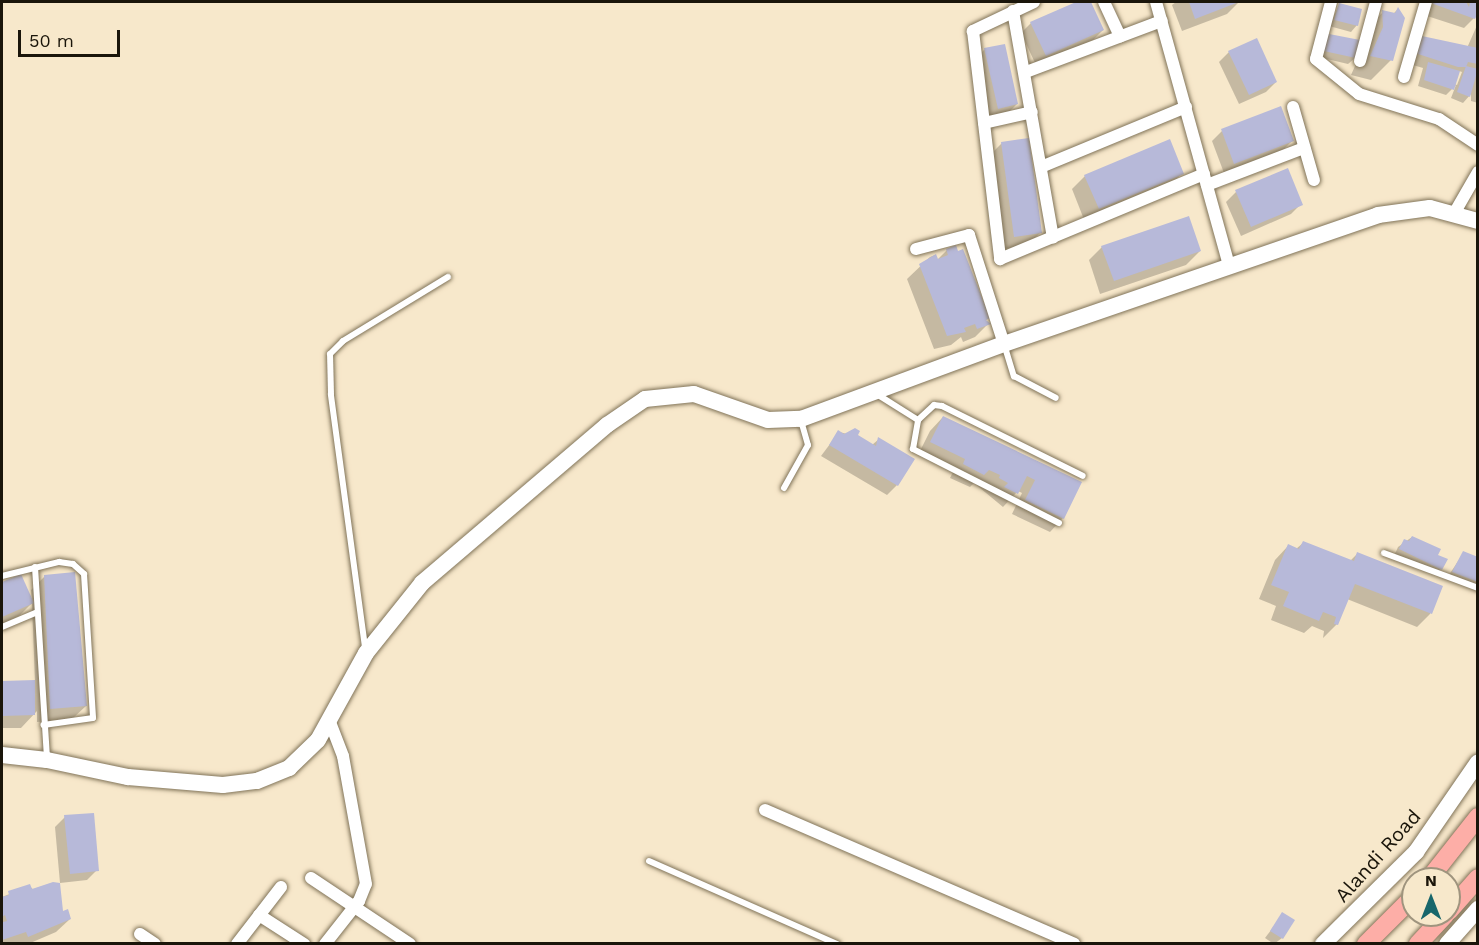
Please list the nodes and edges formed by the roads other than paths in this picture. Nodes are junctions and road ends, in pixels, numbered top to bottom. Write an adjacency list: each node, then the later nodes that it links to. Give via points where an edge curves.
1 (1034, 2): 7 (street)
2 (1104, 2): 9 (street)
3 (1156, 2): 8 (street)
4 (1331, 2): 17 (street, via 1316,59 1359,94 1439,119)
5 (1376, 2): 10 (street)
6 (1426, 2): 12 (street)
7 (1013, 11): 11 (street); 16 (street, via 973,31)
8 (1162, 21): 9 (street); 13 (street)
9 (1120, 37): 11 (street)
10 (1360, 61)
11 (1026, 72): 15 (street)
12 (1404, 77)
13 (1186, 107): 19 (street); 21 (street)
14 (1293, 107): 18 (street)
15 (1032, 112): 16 (street); 19 (street)
16 (984, 123): 25 (street, via 1000,259)
17 (1478, 145)
18 (1304, 147): 21 (street); 22 (street)
19 (1041, 167): 25 (street)
20 (1478, 172): 23 (street)
21 (1206, 180): 25 (street); 27 (street)
22 (1314, 180)
23 (1455, 212): 24 (street); 27 (street, via 1431,208 1388,213)
24 (1478, 221)
25 (1053, 238)
26 (916, 249): 29 (street, via 969,235)
27 (1229, 266): 29 (street)
28 (448, 277): 43 (lane, via 343,340 330,354 331,394)
29 (1004, 344): 30 (street); 31 (lane, via 1014,376)
30 (872, 392): 32 (street); 33 (lane)
31 (1056, 398)
32 (801, 419): 35 (lane, via 808,445); 43 (street, via 768,420 694,394 645,399 458,550 422,583)
33 (918, 420): 34 (lane, via 934,405 942,406); 36 (lane, via 913,449)
34 (1083, 476)
35 (784, 488)
36 (1059, 523)
37 (1384, 553): 40 (lane)
38 (35, 567): 39 (lane); 41 (lane); 45 (lane, via 73,564 84,574 93,714 89,721)
39 (2, 576)
40 (1478, 588)
41 (37, 612): 42 (lane); 45 (lane)
42 (2, 627)
43 (366, 653): 44 (street)
44 (329, 720): 47 (street, via 318,740 289,768 244,784 128,777); 57 (street, via 343,756 366,877 365,892)
45 (43, 724): 47 (lane)
46 (2, 755): 47 (street)
47 (47, 760)
48 (1478, 762): 70 (street, Alandi Road, via 1416,852)
49 (765, 810): 69 (street)
50 (1478, 818): 52 (main road)
51 (649, 861): 68 (lane)
52 (1439, 867)
53 (311, 878): 57 (street)
54 (1478, 878): 56 (main road)
55 (281, 887): 60 (street)
56 (1461, 897)
57 (354, 907): 66 (street); 67 (street)
58 (1401, 909): 71 (main road)
59 (1478, 909): 73 (street)
60 (259, 915): 64 (street); 65 (street)
61 (1434, 927): 72 (main road)
62 (140, 934): 63 (street)
63 (155, 944)
64 (237, 944)
65 (304, 944)
66 (325, 944)
67 (410, 944)
68 (837, 944)
69 (1074, 944)
70 (1323, 944)
71 (1366, 944)
72 (1418, 944)
73 (1447, 944)

